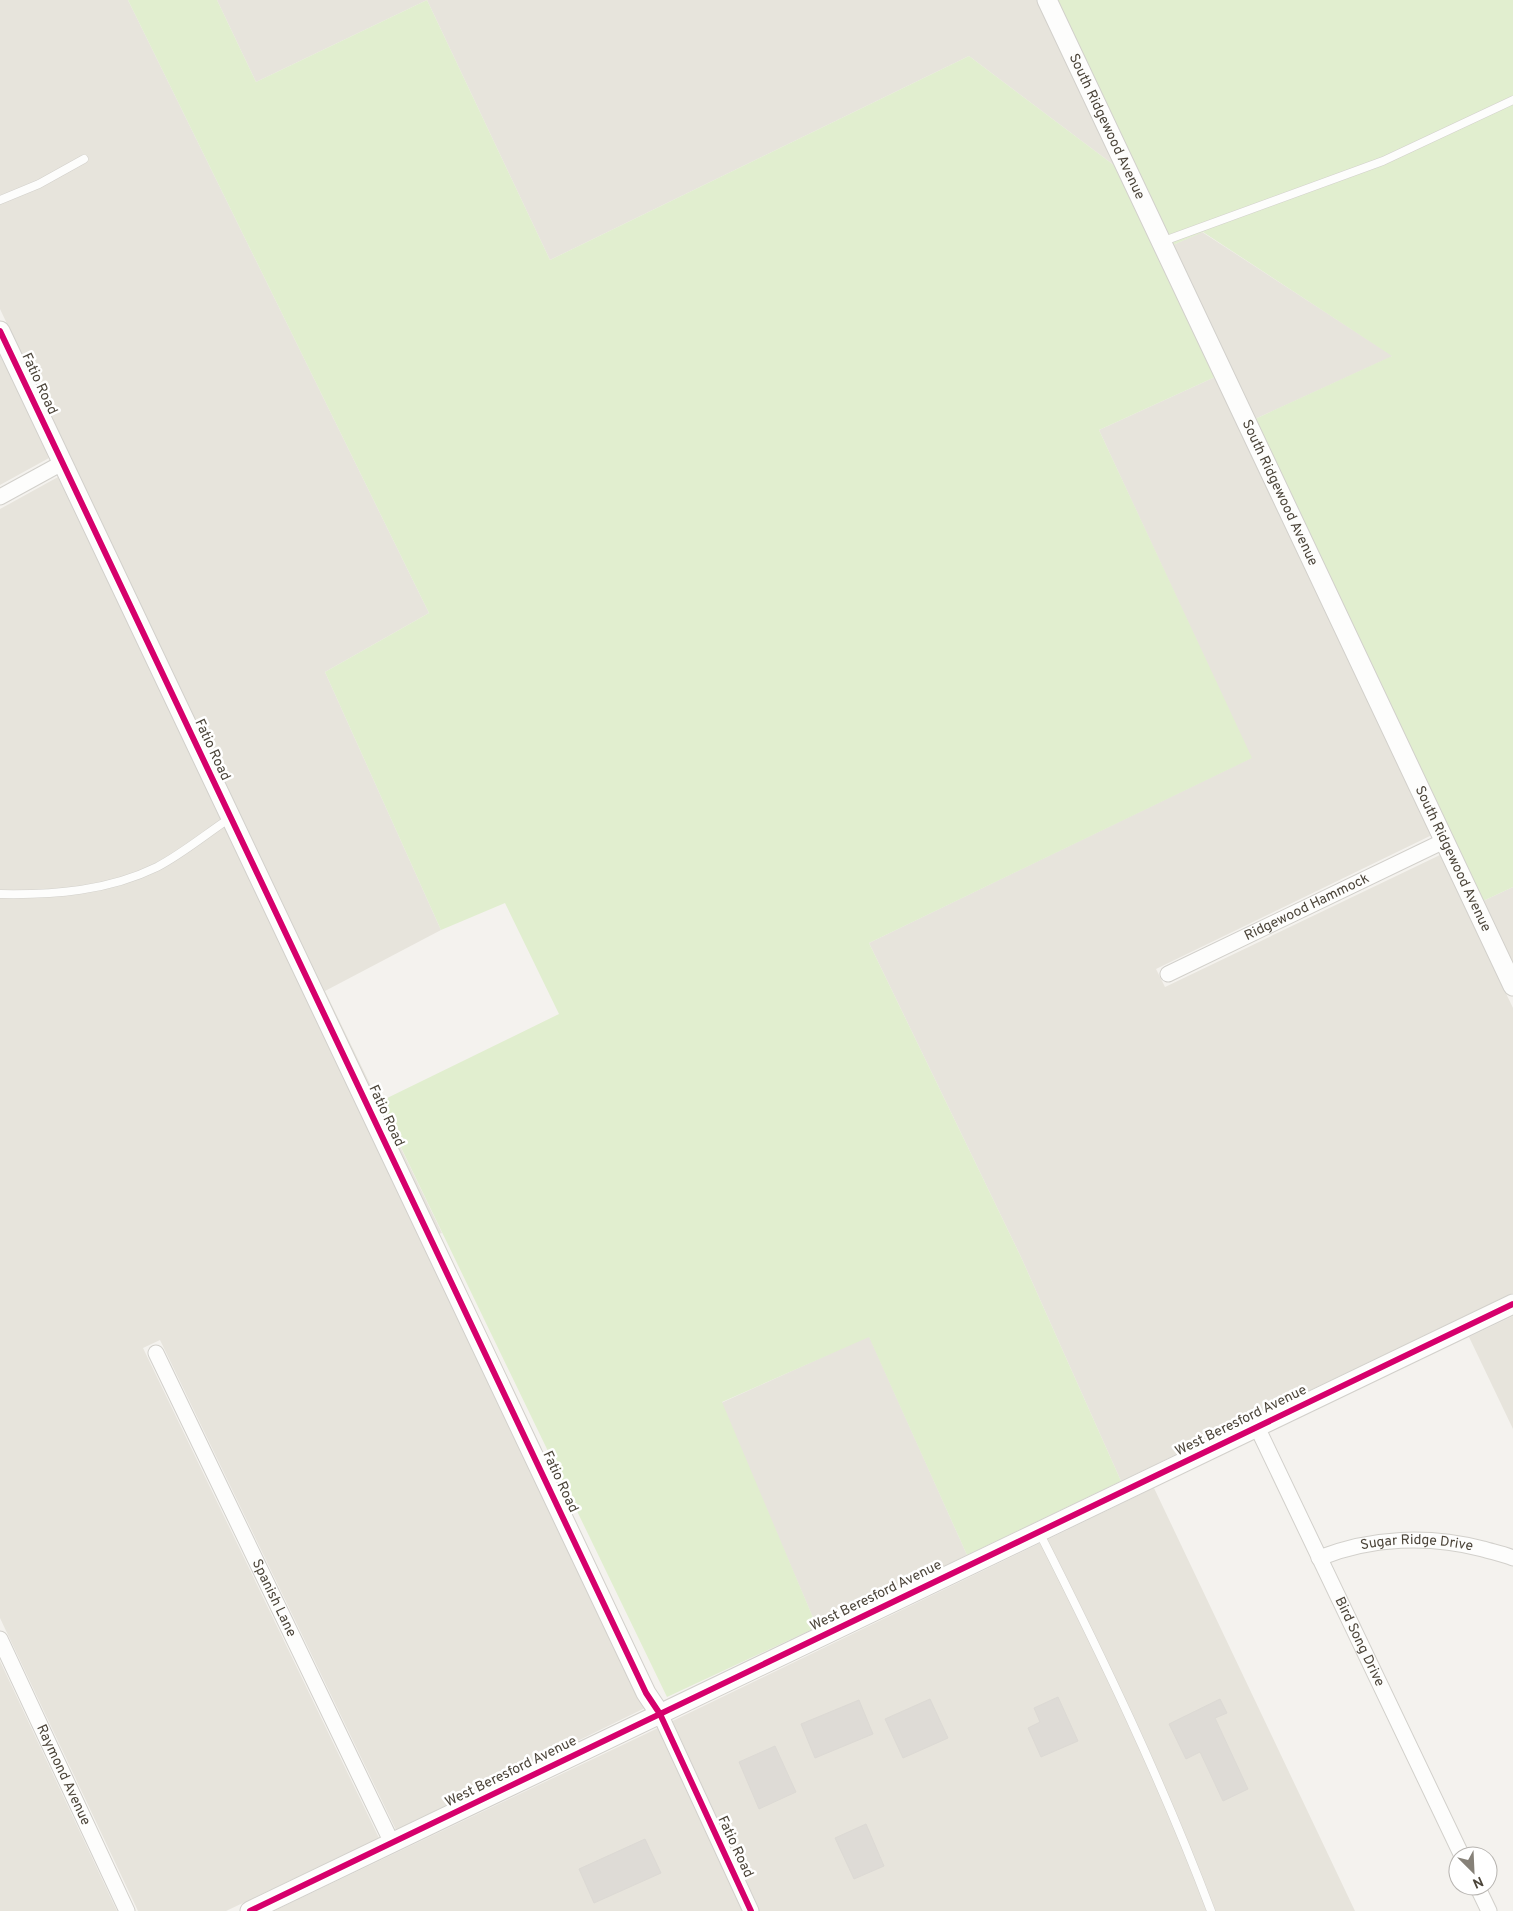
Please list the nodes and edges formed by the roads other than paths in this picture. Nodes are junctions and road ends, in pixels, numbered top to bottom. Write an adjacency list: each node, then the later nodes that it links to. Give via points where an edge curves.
1 (1047, 0): 5 (street, South Ridgewood Avenue)
2 (1513, 100): 5 (lane, via 1383,161)
3 (84, 159): 4 (lane, via 39,184)
4 (0, 200)
5 (1162, 242): 10 (street, South Ridgewood Avenue)
6 (0, 331): 7 (street, Fatio Road)
7 (62, 463): 8 (street); 9 (street, Fatio Road)
8 (0, 497)
9 (230, 818): 11 (lane, via 157,866 102,888 30,895); 21 (street, Fatio Road, via 646,1693)
10 (1444, 841): 12 (street, Ridgewood Hammock); 13 (street, South Ridgewood Avenue)
11 (0, 894)
12 (1168, 974)
13 (1513, 986)
14 (1513, 1304): 16 (street, West Beresford Avenue)
15 (156, 1353): 22 (street, Spanish Lane)
16 (1257, 1427): 17 (street, West Beresford Avenue); 18 (street, Bird Song Drive)
17 (1039, 1532): 21 (street, West Beresford Avenue); 28 (lane, via 1105,1662 1190,1854)
18 (1320, 1558): 19 (street, Sugar Ridge Drive, via 1342,1549 1408,1538 1461,1543); 23 (street, Bird Song Drive)
19 (1513, 1558)
20 (0, 1640): 25 (street, Raymond Avenue)
21 (660, 1714): 22 (street, West Beresford Avenue); 27 (street, Fatio Road)
22 (392, 1843): 26 (street, West Beresford Avenue)
23 (1457, 1846)
24 (1482, 1896): 29 (street)
25 (128, 1911)
26 (250, 1911)
27 (751, 1911)
28 (1211, 1911)
29 (1489, 1911)

